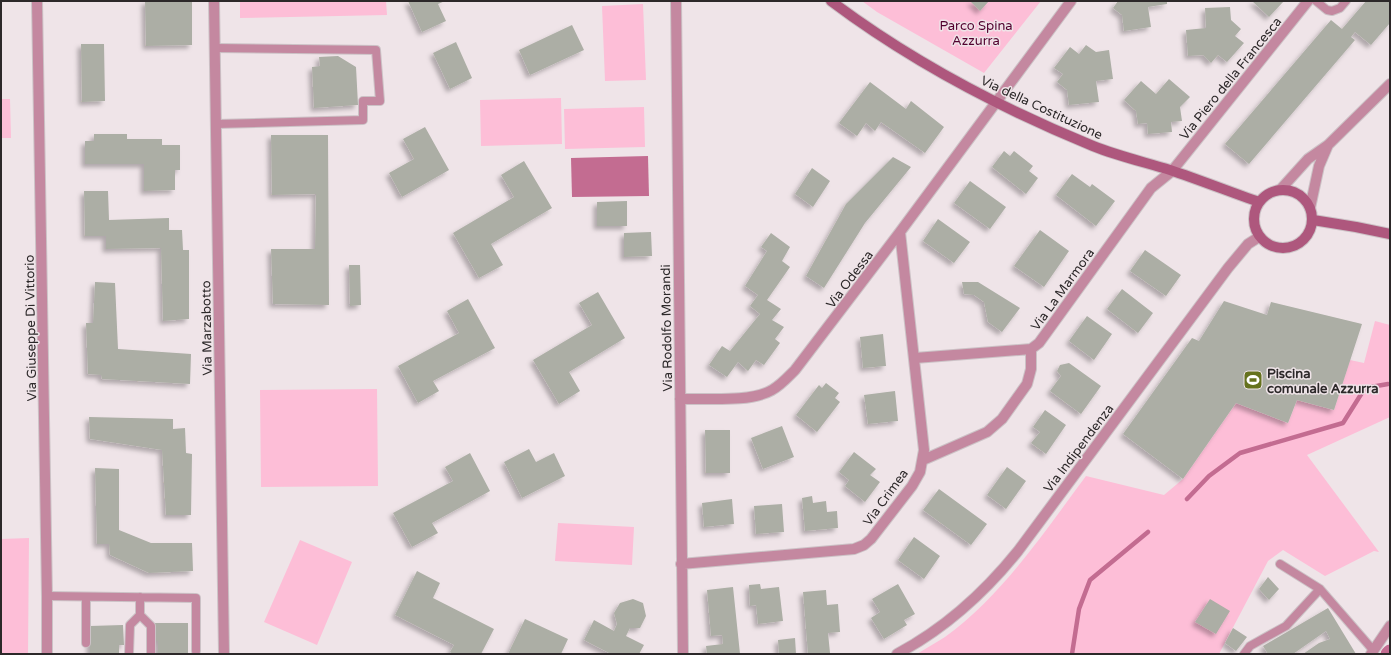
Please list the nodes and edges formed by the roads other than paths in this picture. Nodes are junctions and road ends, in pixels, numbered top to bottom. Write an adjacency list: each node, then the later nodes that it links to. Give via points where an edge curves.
1 (37, 1): 29 (street, Via Giuseppe Di Vittorio)
2 (214, 1): 9 (street, Via Marzabotto)
3 (676, 1): 24 (street, Via Rodolfo Morandi)
4 (831, 1): 11 (main road, Via della Costituzione, via 913,57)
5 (1071, 1): 11 (street, Via Odessa)
6 (1308, 1): 14 (street, Via Piero della Francesca)
7 (1316, 1): 8 (lane, via 1332,11 1340,8)
8 (1346, 1)
9 (215, 48): 12 (street, Via Marzabotto); 12 (lane, via 376,50 380,101 363,102 363,120)
10 (1390, 84): 13 (street)
11 (995, 102): 14 (main road, Via della Costituzione, via 1092,146); 19 (street, Via Odessa)
12 (216, 124): 40 (street, Via Marzabotto)
13 (1328, 145): 15 (street, via 1308,159); 17 (street, via 1319,166)
14 (1172, 171): 16 (main road, Via della Costituzione); 22 (street, Via La Marmora, via 1151,188 1039,343)
15 (1280, 190): 16 (main road, via 1271,192); 17 (main road, via 1297,193 1305,199)
16 (1259, 202): 21 (main road, via 1253,221)
17 (1310, 208): 18 (main road)
18 (1313, 220): 20 (main road); 21 (main road, via 1306,238 1297,246 1275,248)
19 (900, 232): 23 (street, Via Crimea); 24 (street, Via Odessa, via 807,355 784,381 771,390 744,398)
20 (1390, 234)
21 (1259, 237): 42 (street, Via Indipendenza, via 1248,244 1228,268 1000,574 944,625)
22 (1031, 349): 23 (street, Via La Marmora); 25 (street, via 1031,369 1027,384 1002,419 988,432)
23 (915, 358): 25 (street, Via Crimea)
24 (680, 399): 26 (street, Via Rodolfo Morandi)
25 (923, 460): 26 (street, Via Crimea, via 912,486 871,540 864,545 854,549)
26 (681, 564): 41 (street, Via Rodolfo Morandi)
27 (1280, 564): 28 (lane)
28 (1320, 589): 36 (lane); 43 (lane, via 1286,626 1250,646)
29 (48, 596): 30 (lane); 37 (street, Via Giuseppe Di Vittorio)
30 (86, 597): 31 (lane); 34 (lane)
31 (140, 597): 32 (lane); 35 (lane, via 196,598)
32 (140, 615): 38 (lane, via 130,625); 39 (lane, via 151,626)
33 (1390, 626): 36 (street)
34 (86, 644)
35 (196, 650)
36 (1372, 652)
37 (47, 654)
38 (129, 654)
39 (151, 654)
40 (224, 654)
41 (683, 654)
42 (897, 654)
43 (1244, 654)

